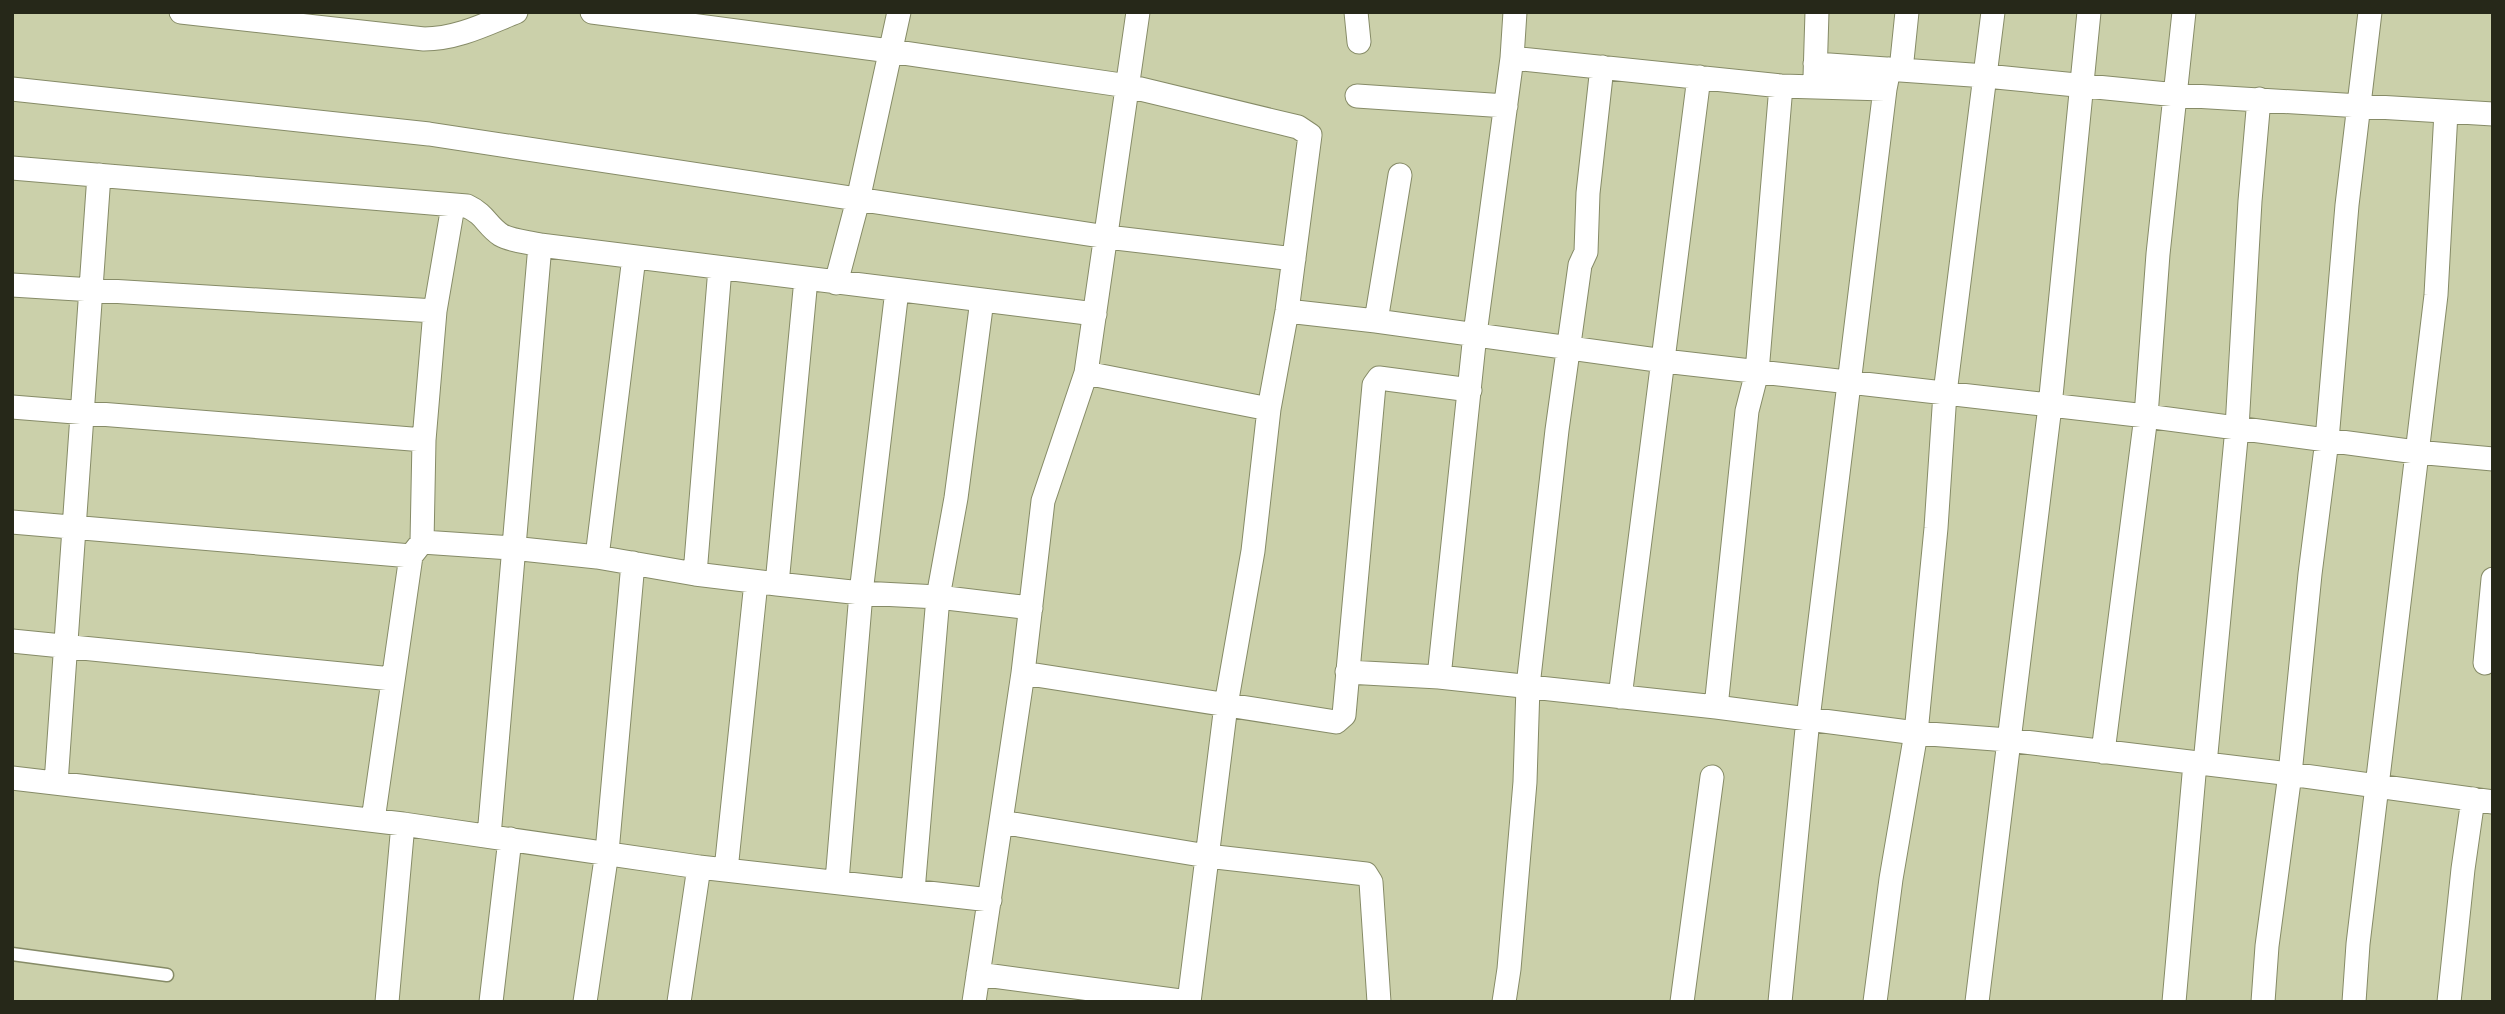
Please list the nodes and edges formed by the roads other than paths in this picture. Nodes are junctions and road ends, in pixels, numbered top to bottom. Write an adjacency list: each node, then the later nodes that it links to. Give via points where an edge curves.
1 (181, 12): 2 (street, via 425,39 464,33)
2 (516, 12)
3 (592, 12): 15 (street)
4 (899, 12): 15 (street)
5 (1138, 12): 22 (street)
6 (1356, 12): 14 (street)
7 (1515, 12): 16 (street)
8 (1817, 12): 17 (street)
9 (1907, 12): 19 (street)
10 (1993, 12): 20 (street)
11 (2089, 12): 25 (street)
12 (2184, 12): 27 (street)
13 (2370, 12): 30 (street)
14 (1359, 42)
15 (890, 51): 22 (street); 37 (street)
16 (1513, 58): 18 (street); 31 (street)
17 (1815, 64): 19 (street); 24 (street)
18 (1602, 67): 21 (street); 55 (street, via 1586,252)
19 (1892, 76): 20 (street); 24 (street); 59 (street)
20 (1986, 76): 25 (street); 61 (street)
21 (1699, 77): 23 (street); 56 (street)
22 (1128, 86): 39 (street); 42 (street, via 1298,127 1310,135)
23 (1781, 86): 24 (street); 57 (street)
24 (1814, 87)
25 (2081, 87): 27 (street); 62 (street)
26 (12, 89): 37 (street, via 429,134)
27 (2177, 95): 29 (street); 66 (street, via 2158,254)
28 (1357, 96): 31 (street)
29 (2259, 99): 30 (street); 67 (street)
30 (2360, 105): 32 (street); 69 (street)
31 (1506, 106): 54 (street)
32 (2446, 112): 33 (street); 70 (street, via 2436,295)
33 (2493, 114)
34 (12, 168): 35 (street)
35 (99, 175): 38 (street); 47 (street)
36 (1400, 175): 53 (street)
37 (858, 200): 39 (street); 45 (street)
38 (453, 206): 40 (street, via 481,212 489,226 504,237); 50 (street)
39 (1107, 237): 42 (street); 52 (street)
40 (540, 245): 41 (street); 74 (street)
41 (634, 257): 43 (street); 76 (street)
42 (1294, 259): 51 (street)
43 (720, 268): 44 (street); 78 (street)
44 (806, 279): 45 (street); 80 (street)
45 (836, 283): 48 (street)
46 (12, 285): 47 (street)
47 (91, 290): 50 (street); 65 (street)
48 (897, 290): 49 (street); 81 (street)
49 (982, 300): 52 (street); 82 (street, via 956,498)
50 (435, 311): 68 (street)
51 (1287, 311): 53 (street); 64 (street)
52 (1095, 314): 58 (street)
53 (1376, 321): 54 (street)
54 (1475, 334): 55 (street); 60 (street)
55 (1568, 347): 56 (street); 91 (street)
56 (1664, 361): 57 (street); 92 (street)
57 (1758, 372): 59 (street); 94 (street, via 1747,411)
58 (1086, 373): 64 (street); 83 (street, via 1043,501)
59 (1849, 383): 61 (street); 95 (street)
60 (1470, 390): 87 (street, via 1379,378 1374,385); 89 (street)
61 (1945, 393): 62 (street); 96 (street)
62 (2050, 406): 66 (street); 97 (street)
63 (12, 407): 65 (street)
64 (1269, 408): 93 (street, via 1253,551)
65 (82, 412): 68 (street); 73 (street)
66 (2146, 416): 67 (street); 98 (street)
67 (2238, 428): 69 (street); 99 (street)
68 (424, 440): 75 (street)
69 (2327, 440): 70 (street); 100 (street)
70 (2416, 452): 71 (street); 104 (street)
71 (2493, 459)
72 (12, 522): 73 (street)
73 (76, 527): 75 (street); 85 (street)
74 (512, 548): 75 (street); 76 (street); 109 (street)
75 (417, 549): 90 (street)
76 (597, 556): 77 (street)
77 (633, 563): 78 (street); 110 (street)
78 (695, 574): 80 (street)
79 (2493, 579): 86 (street)
80 (767, 583): 81 (street); 113 (street)
81 (861, 593): 82 (street); 114 (street)
82 (937, 597): 83 (street); 115 (street)
83 (1031, 608): 88 (street)
84 (12, 641): 85 (street)
85 (67, 646): 90 (street); 103 (street)
86 (2485, 663)
87 (1347, 672): 89 (street); 93 (street, via 1344,715 1336,722)
88 (1023, 673): 93 (street); 107 (street)
89 (1439, 677): 91 (street)
90 (392, 679): 106 (street)
91 (1528, 687): 92 (street); 127 (street, via 1525,782)
92 (1620, 697): 94 (street)
93 (1226, 705): 111 (street)
94 (1716, 707): 95 (street)
95 (1808, 719): 96 (street); 129 (street)
96 (1916, 733): 97 (street); 130 (street)
97 (2008, 740): 98 (street); 131 (street)
98 (2102, 752): 99 (street)
99 (2200, 763): 100 (street); 132 (street)
100 (2290, 774): 104 (street); 133 (street)
101 (1712, 777): 128 (street)
102 (12, 778): 103 (street)
103 (56, 783): 106 (street)
104 (2378, 787): 105 (street); 134 (street)
105 (2483, 800): 135 (street, via 2463,869)
106 (373, 820): 108 (street)
107 (1000, 822): 111 (street); 116 (street)
108 (403, 824): 109 (street); 120 (street)
109 (500, 838): 110 (street); 121 (street)
110 (607, 852): 112 (street); 122 (street)
111 (1207, 856): 125 (street); 126 (street, via 1366,874 1371,882)
112 (699, 867): 113 (street); 123 (street)
113 (726, 870): 114 (street)
114 (837, 881): 115 (street)
115 (913, 891): 116 (street)
116 (990, 900): 118 (street)
117 (12, 954): 119 (lane)
118 (978, 974): 124 (street); 125 (street)
119 (167, 975)
120 (387, 1002)
121 (492, 1002)
122 (585, 1002)
123 (679, 1002)
124 (974, 1002)
125 (1188, 1002)
126 (1379, 1002)
127 (1504, 1002)
128 (1682, 1002)
129 (1780, 1002)
130 (1875, 1002)
131 (1977, 1002)
132 (2174, 1002)
133 (2263, 1002)
134 (2354, 1002)
135 (2449, 1002)

